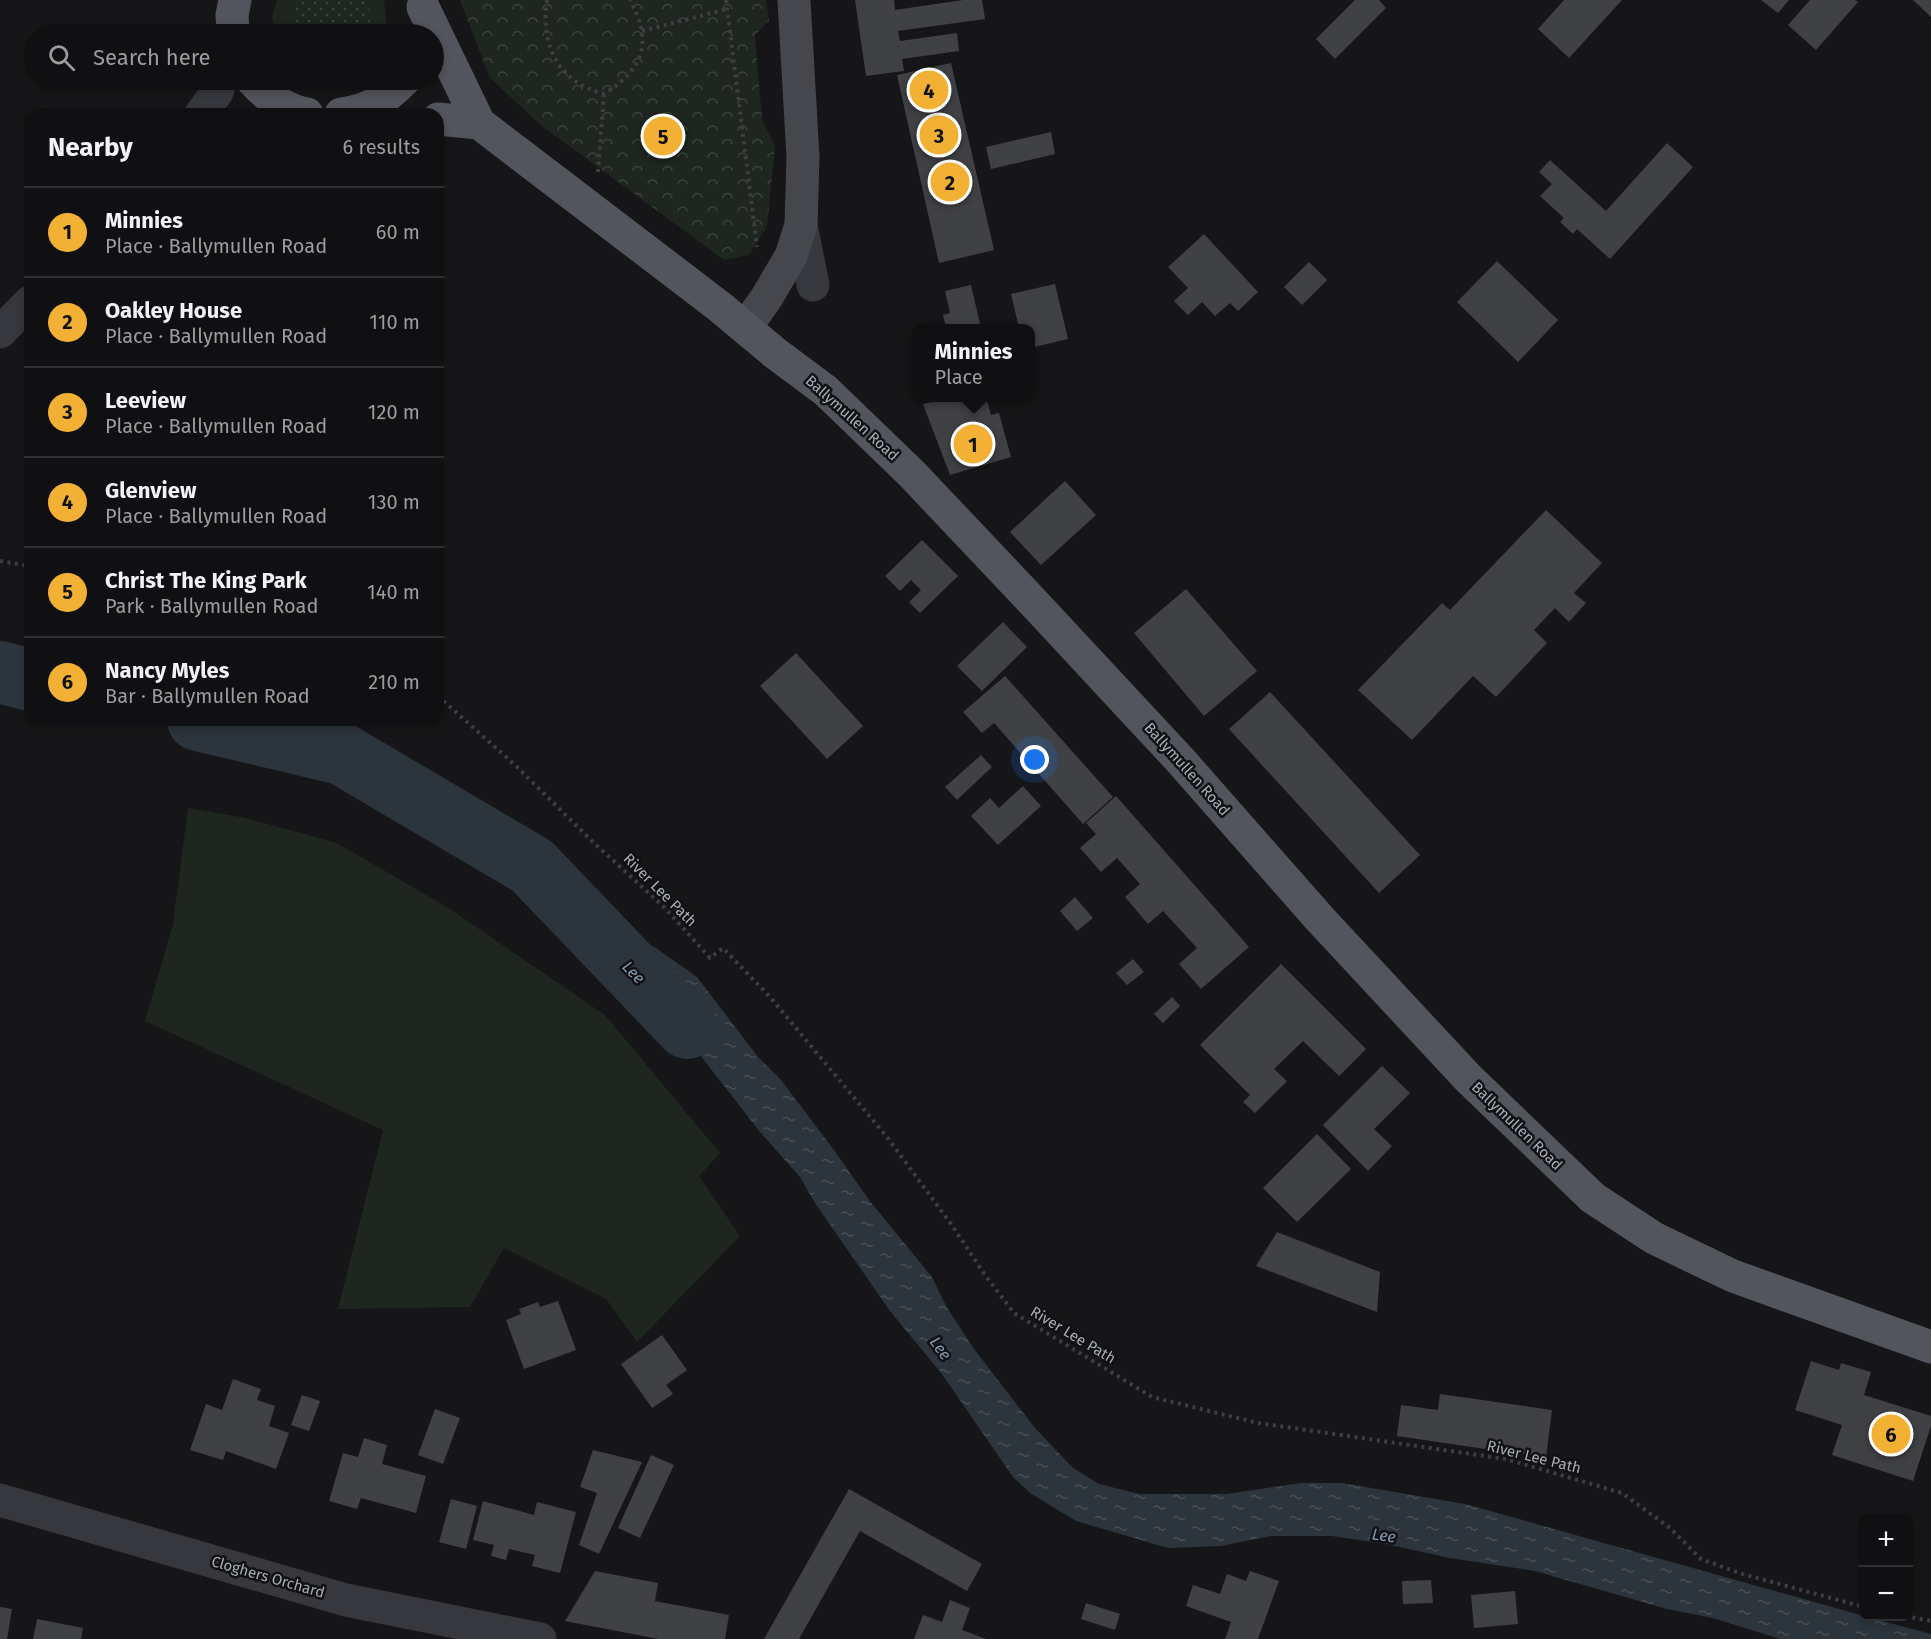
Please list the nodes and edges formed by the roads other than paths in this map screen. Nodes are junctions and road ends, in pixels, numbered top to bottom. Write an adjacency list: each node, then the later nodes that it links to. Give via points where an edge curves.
1 (794, 0): 11 (main road, via 803,157)
2 (444, 56): 10 (main road)
3 (218, 90): 6 (street)
4 (261, 90): 7 (main road)
5 (394, 90): 8 (main road)
6 (205, 108)
7 (288, 108)
8 (370, 108)
9 (444, 120): 10 (main road)
10 (479, 123): 14 (main road, Ballymullen Road)
11 (801, 225): 12 (street); 14 (main road, via 791,256)
12 (813, 285)
13 (24, 308): 15 (street)
14 (746, 327): 16 (main road, Ballymullen Road, via 826,391 912,474 1181,761 1460,1070 1593,1198 1654,1238 1733,1276)
15 (0, 332)
16 (1931, 1347)
17 (0, 1500): 18 (street, Cloghers Orchard, via 346,1600)
18 (540, 1639)

